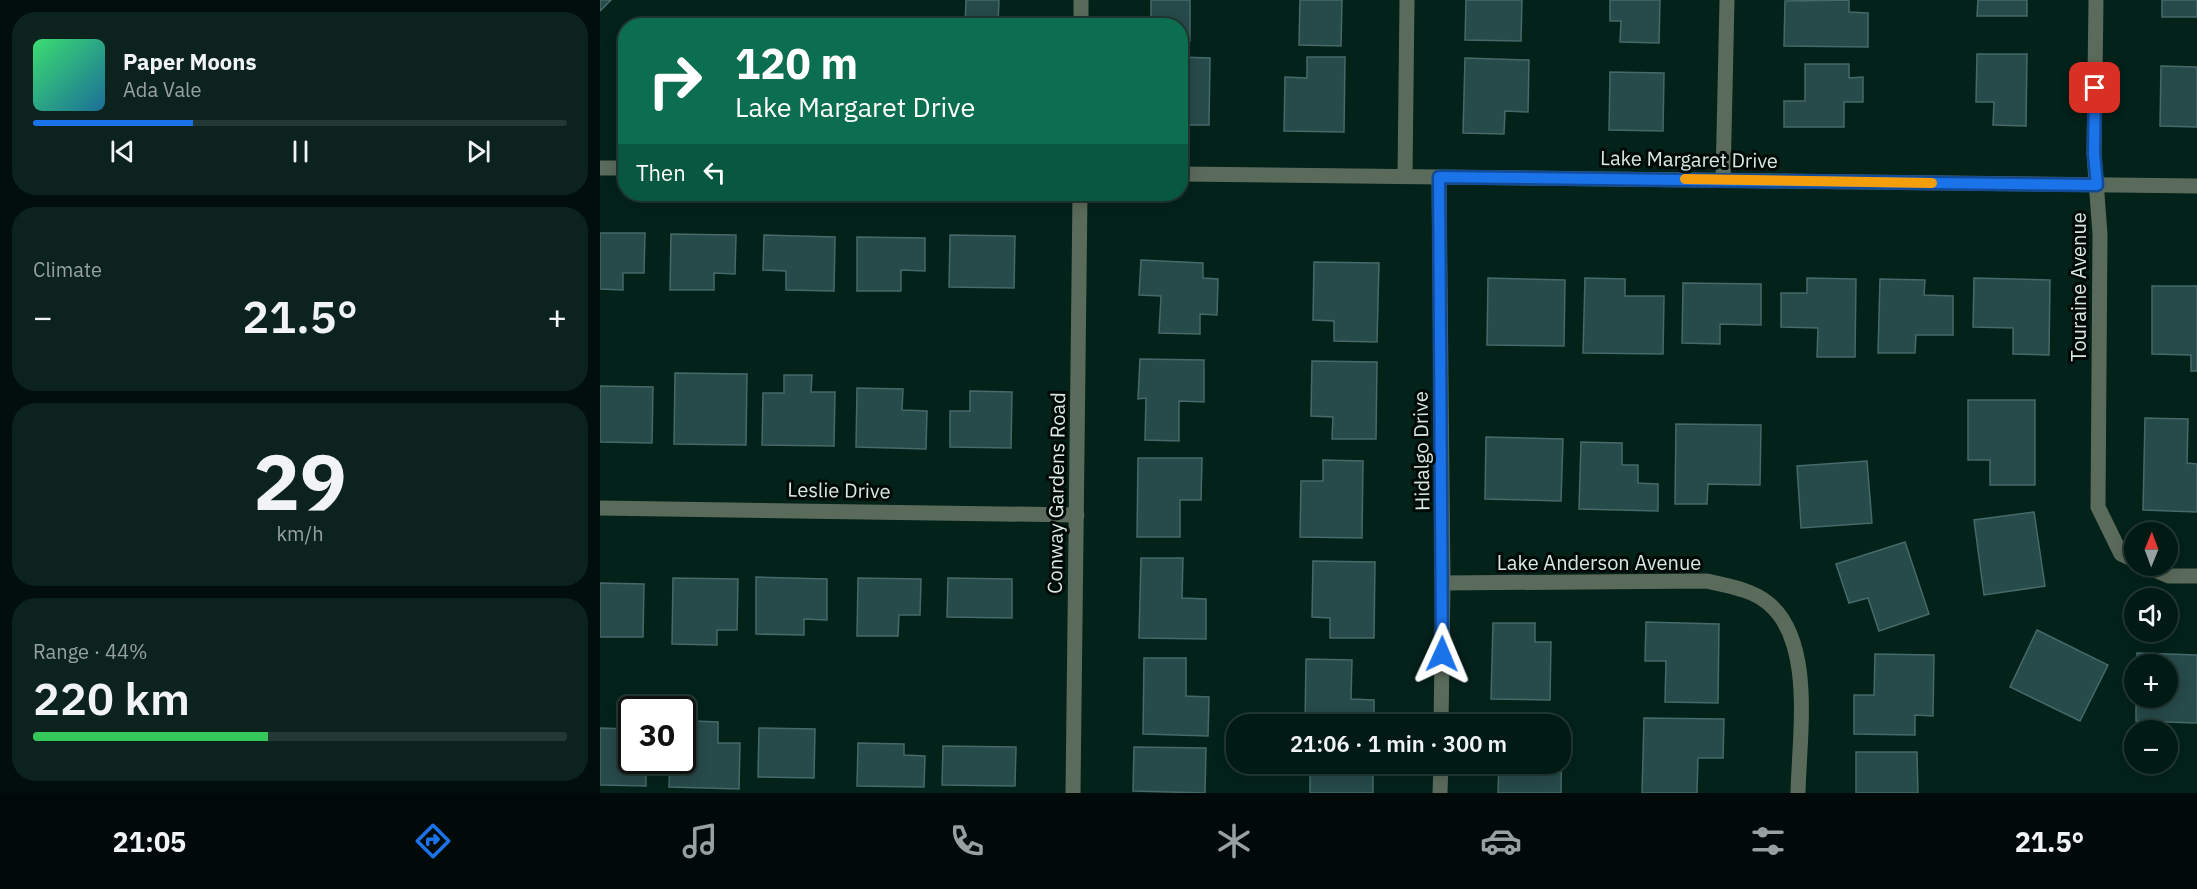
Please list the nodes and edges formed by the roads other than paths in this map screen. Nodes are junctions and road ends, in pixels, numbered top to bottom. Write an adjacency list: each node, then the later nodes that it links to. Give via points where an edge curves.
1 (1081, 0): 5 (street)
2 (1407, 0): 9 (street)
3 (1726, 0): 11 (street)
4 (2096, 0): 12 (street, Touraine Avenue)
5 (1081, 18)
6 (600, 168): 7 (street)
7 (618, 168)
8 (1188, 174): 9 (street, Lake Margaret Drive)
9 (1405, 176): 10 (street, Lake Margaret Drive)
10 (1439, 177): 11 (street, Lake Margaret Drive); 20 (street, Hidalgo Drive)
11 (1723, 180): 12 (street, Lake Margaret Drive)
12 (2097, 185): 13 (street, Lake Margaret Drive); 17 (street, Touraine Avenue, via 2098,507)
13 (2197, 186)
14 (1080, 201): 16 (street, Conway Gardens Road)
15 (600, 508): 16 (street, Leslie Drive)
16 (1077, 514): 23 (street, Conway Gardens Road)
17 (2124, 555)
18 (2178, 576): 19 (street)
19 (2197, 576)
20 (1443, 584): 21 (street, Hidalgo Drive); 25 (street, Lake Anderson Avenue, via 1707,581 1741,589 1767,603 1791,630 1800,667)
21 (1441, 714)
22 (1441, 774): 24 (street)
23 (1073, 793)
24 (1440, 793)
25 (1798, 793)

